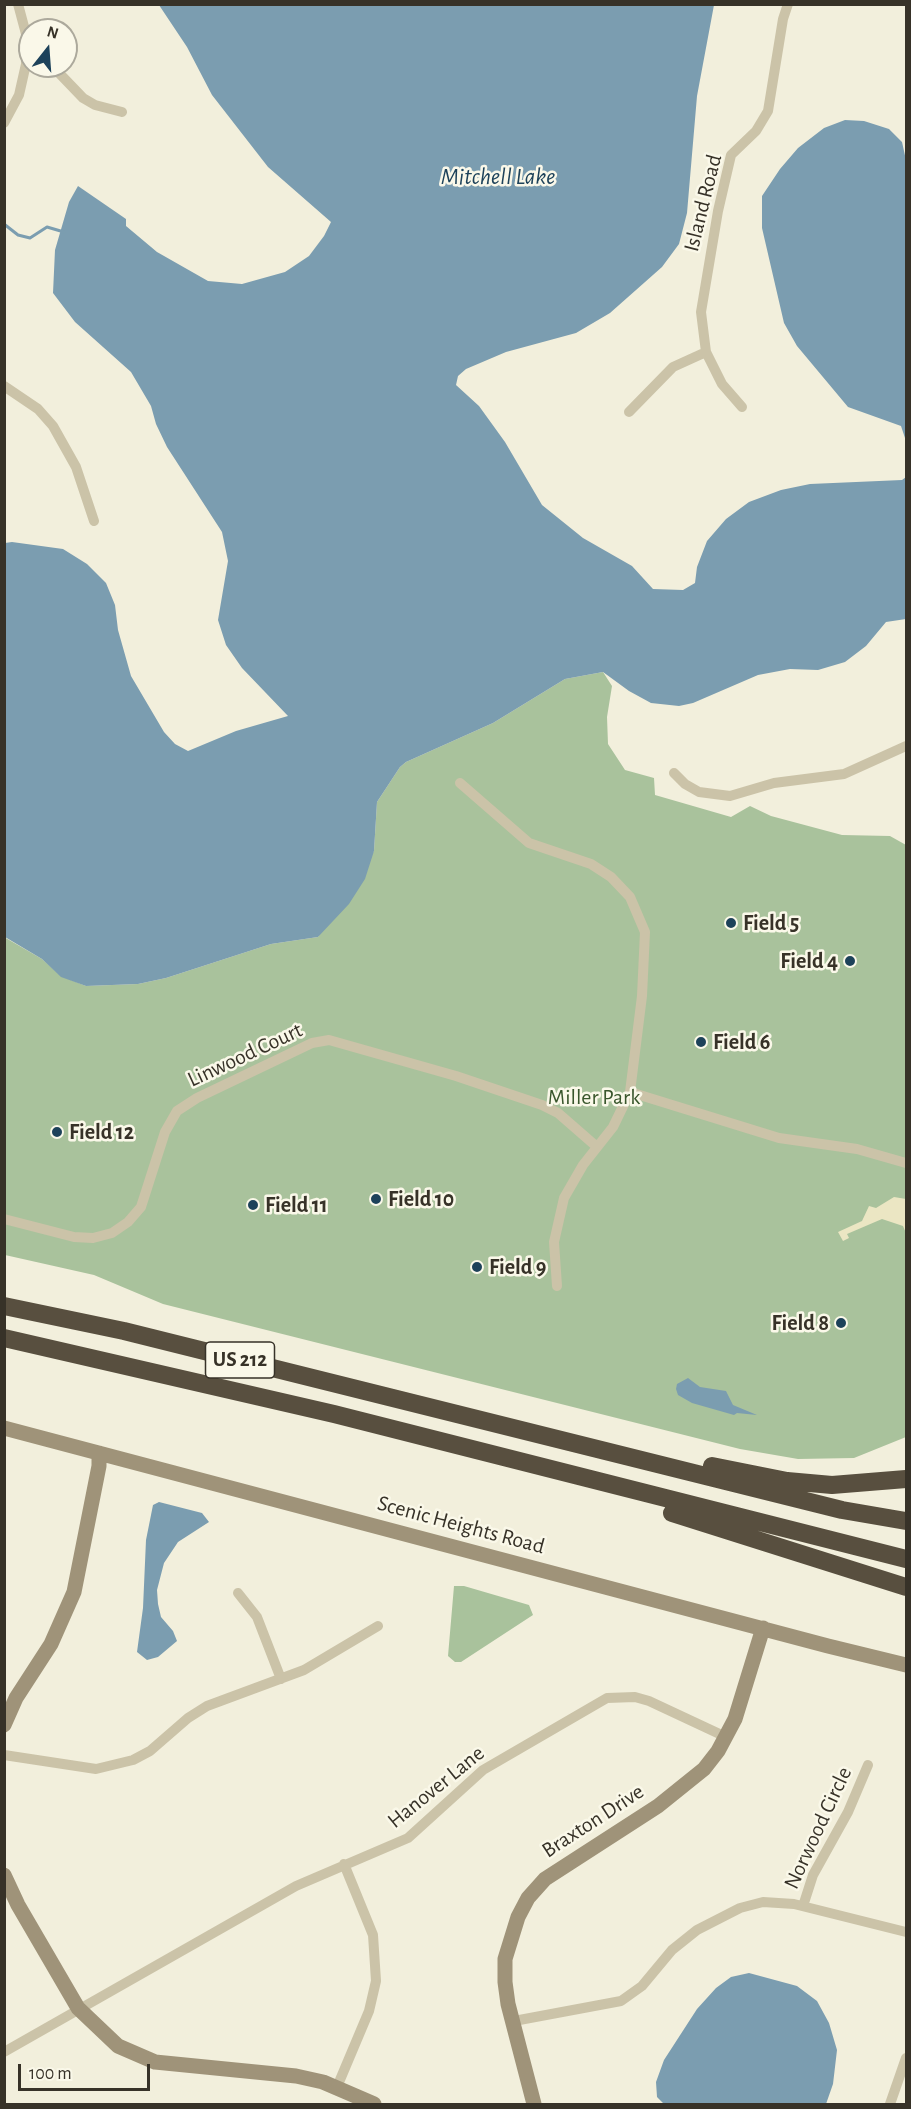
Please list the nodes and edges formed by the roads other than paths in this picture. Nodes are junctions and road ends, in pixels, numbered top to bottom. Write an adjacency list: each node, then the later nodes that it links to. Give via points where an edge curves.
1 (788, 4): 6 (street, Island Road, via 768,111 756,131 730,155 701,312)
2 (24, 78): 5 (street)
3 (64, 78): 4 (street, via 83,98)
4 (122, 112)
5 (4, 123)
6 (706, 352): 8 (street, Island Road, via 722,384); 9 (street, via 673,367)
7 (4, 386): 10 (street, via 38,409 53,426 76,467)
8 (742, 407)
9 (629, 412)
10 (94, 521)
11 (906, 747): 12 (street, via 844,774 774,783 730,796 699,792)
12 (674, 773)
13 (460, 783): 14 (street, via 529,843 602,871 621,887 636,908 646,948)
14 (630, 1092): 15 (street, via 613,1127); 16 (street, via 779,1138 857,1149)
15 (597, 1147): 17 (street, Linwood Court, via 558,1113 542,1105 329,1040 312,1043 177,1111 165,1132 141,1207 129,1222 112,1233 74,1237); 18 (street, via 571,1183 558,1214 553,1255)
16 (906, 1163)
17 (4, 1219)
18 (557, 1286)
19 (4, 1306): 21 (highway, US 212, via 124,1331)
20 (4, 1340): 23 (highway, US 212, via 55,1348)
21 (474, 1418): 25 (highway, via 535,1425 788,1481 832,1485); 26 (highway, US 212, via 842,1510)
22 (4, 1428): 24 (street, Scenic Heights Road)
23 (470, 1450): 27 (highway, US 212); 28 (highway)
24 (99, 1453): 31 (street, Scenic Heights Road); 34 (street, via 74,1593 51,1644 16,1698)
25 (906, 1479)
26 (906, 1521)
27 (906, 1559)
28 (906, 1587)
29 (238, 1593): 33 (street, via 257,1617)
30 (378, 1626): 33 (street, via 326,1659)
31 (763, 1628): 32 (street, Scenic Heights Road); 35 (street, Braxton Drive, via 740,1707)
32 (906, 1665)
33 (281, 1679): 36 (street, via 207,1706 150,1751 115,1766 76,1768)
34 (4, 1725)
35 (726, 1737): 38 (street, Hanover Lane, via 649,1701 607,1698 483,1770 408,1838); 43 (street, Braxton Drive, via 704,1769 688,1784 564,1864 528,1898 505,1959 508,2004)
36 (4, 1755)
37 (868, 1765): 40 (street, Norwood Circle, via 856,1797 813,1875)
38 (344, 1864): 42 (street, Hanover Lane, via 296,1886 92,2004); 46 (street, via 374,1935 376,1981 369,2011)
39 (4, 1875): 42 (street)
40 (803, 1906): 41 (street); 43 (street, via 763,1902 711,1922 684,1939 642,1986 621,2001)
41 (906, 1932)
42 (78, 2008): 44 (street, Hanover Lane); 46 (street, via 118,2046 155,2062 296,2076)
43 (514, 2021): 48 (street, Braxton Drive)
44 (4, 2052)
45 (906, 2058): 49 (street)
46 (337, 2088): 47 (street)
47 (374, 2104)
48 (534, 2104)
49 (890, 2104)

